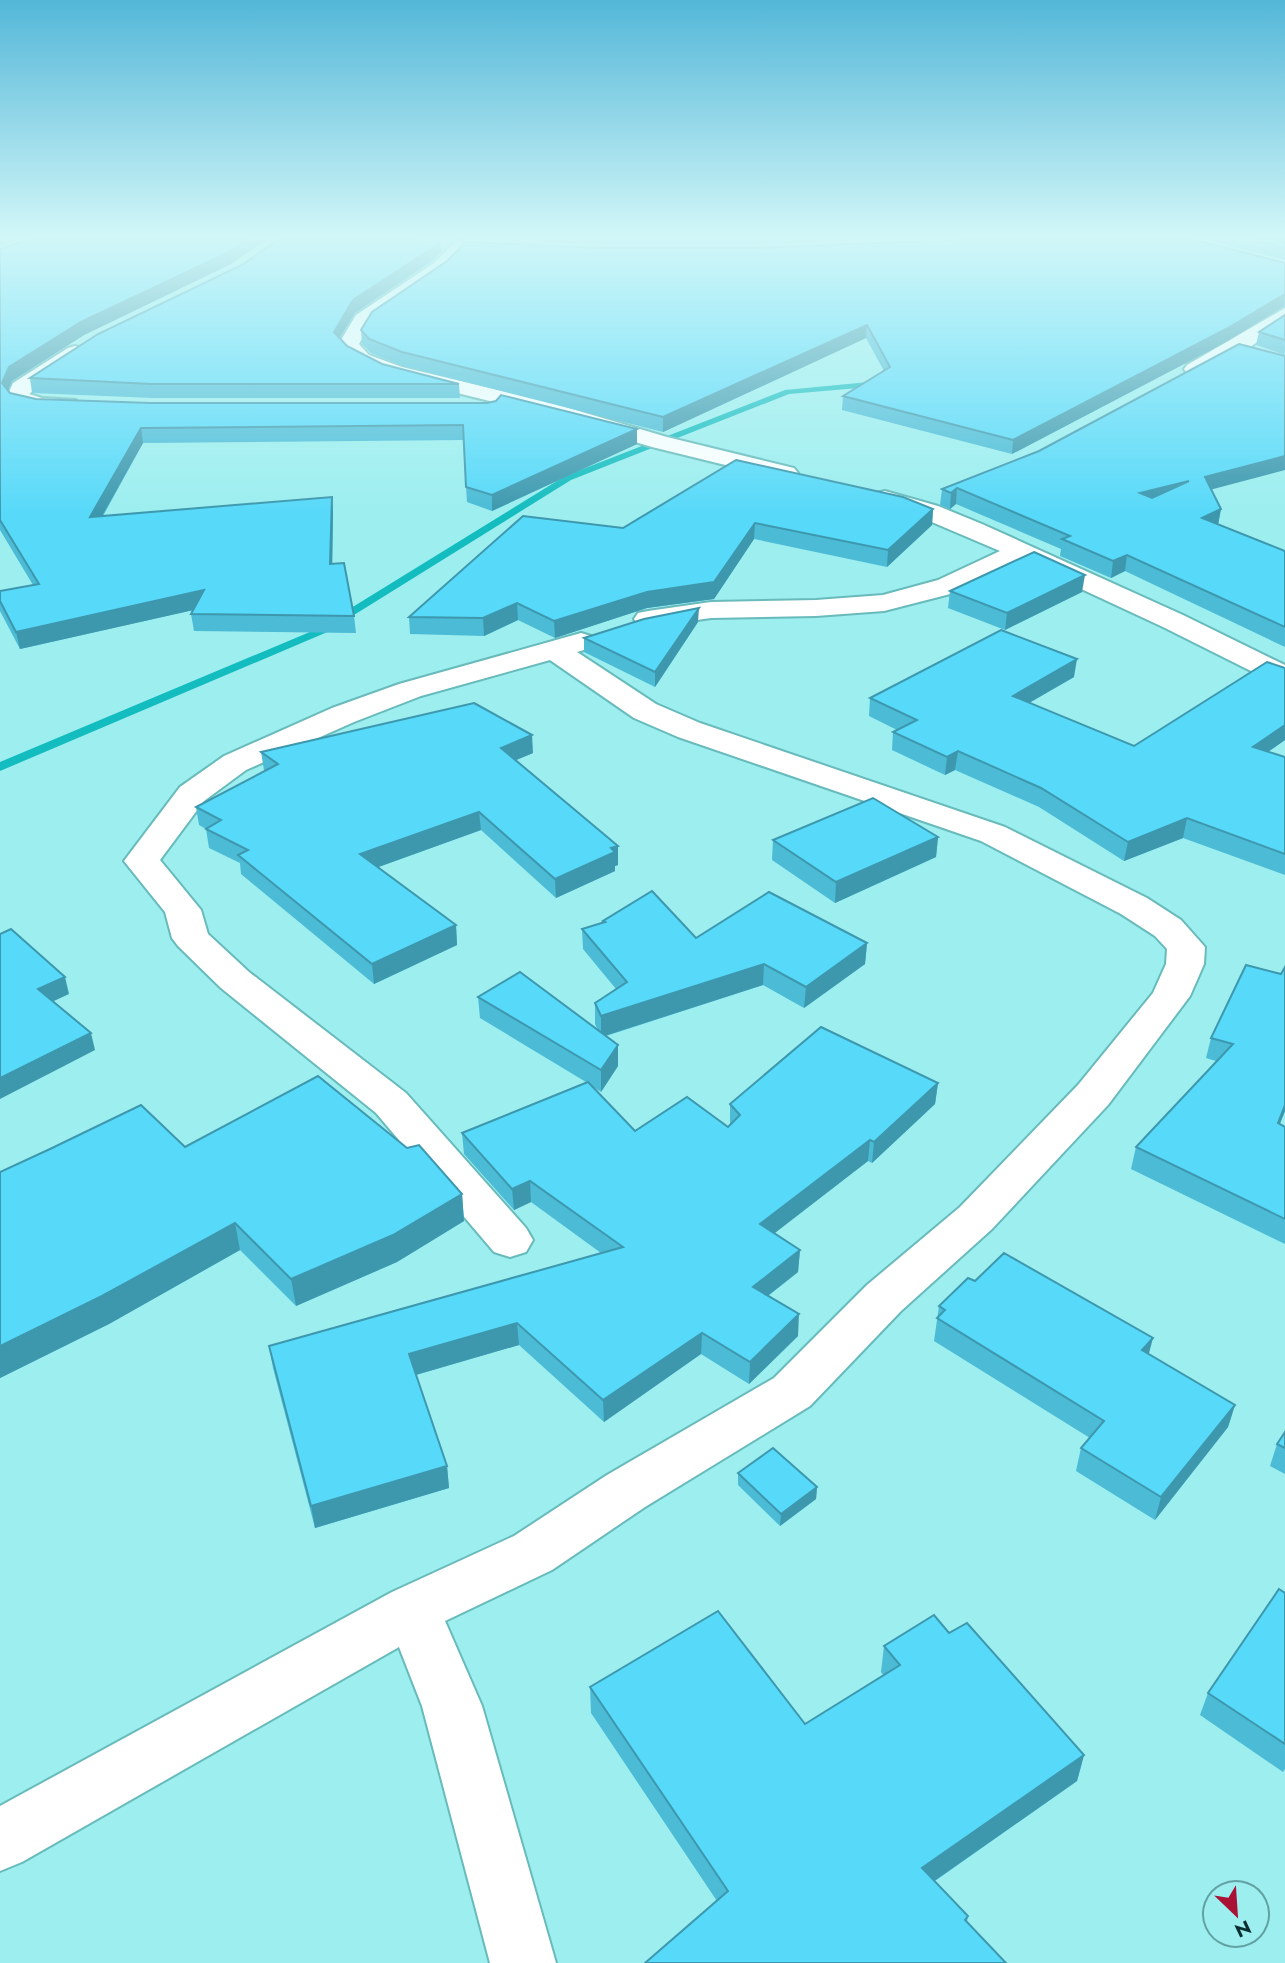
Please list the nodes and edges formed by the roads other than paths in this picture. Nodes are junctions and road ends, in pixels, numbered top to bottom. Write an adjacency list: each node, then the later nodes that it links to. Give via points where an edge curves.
1 (356, 331): 8 (street, via 348,345 362,359 395,372)
2 (1260, 331): 4 (street)
3 (92, 341): 7 (street, via 21,388 18,396 40,404)
4 (1234, 348): 5 (street); 6 (street)
5 (1259, 355)
6 (1177, 379)
7 (90, 406)
8 (537, 406): 9 (street); 10 (street)
9 (463, 409)
10 (806, 478)
11 (859, 492): 13 (street)
12 (937, 495): 13 (street)
13 (911, 505): 14 (street)
14 (1021, 551): 15 (street, via 948,586 884,603 710,610 648,619); 16 (street)
15 (555, 650): 17 (street, via 410,690 235,764 192,794 142,861 183,910 191,938 235,980 391,1103); 18 (street, via 667,721 993,834 1168,928 1186,947 1185,964 1171,996 1093,1095 976,1218 884,1298 792,1391 625,1491 533,1553)
16 (1285, 677)
17 (510, 1240)
18 (412, 1609): 19 (street); 20 (street, via 452,1706)
19 (0, 1840)
20 (523, 1963)

